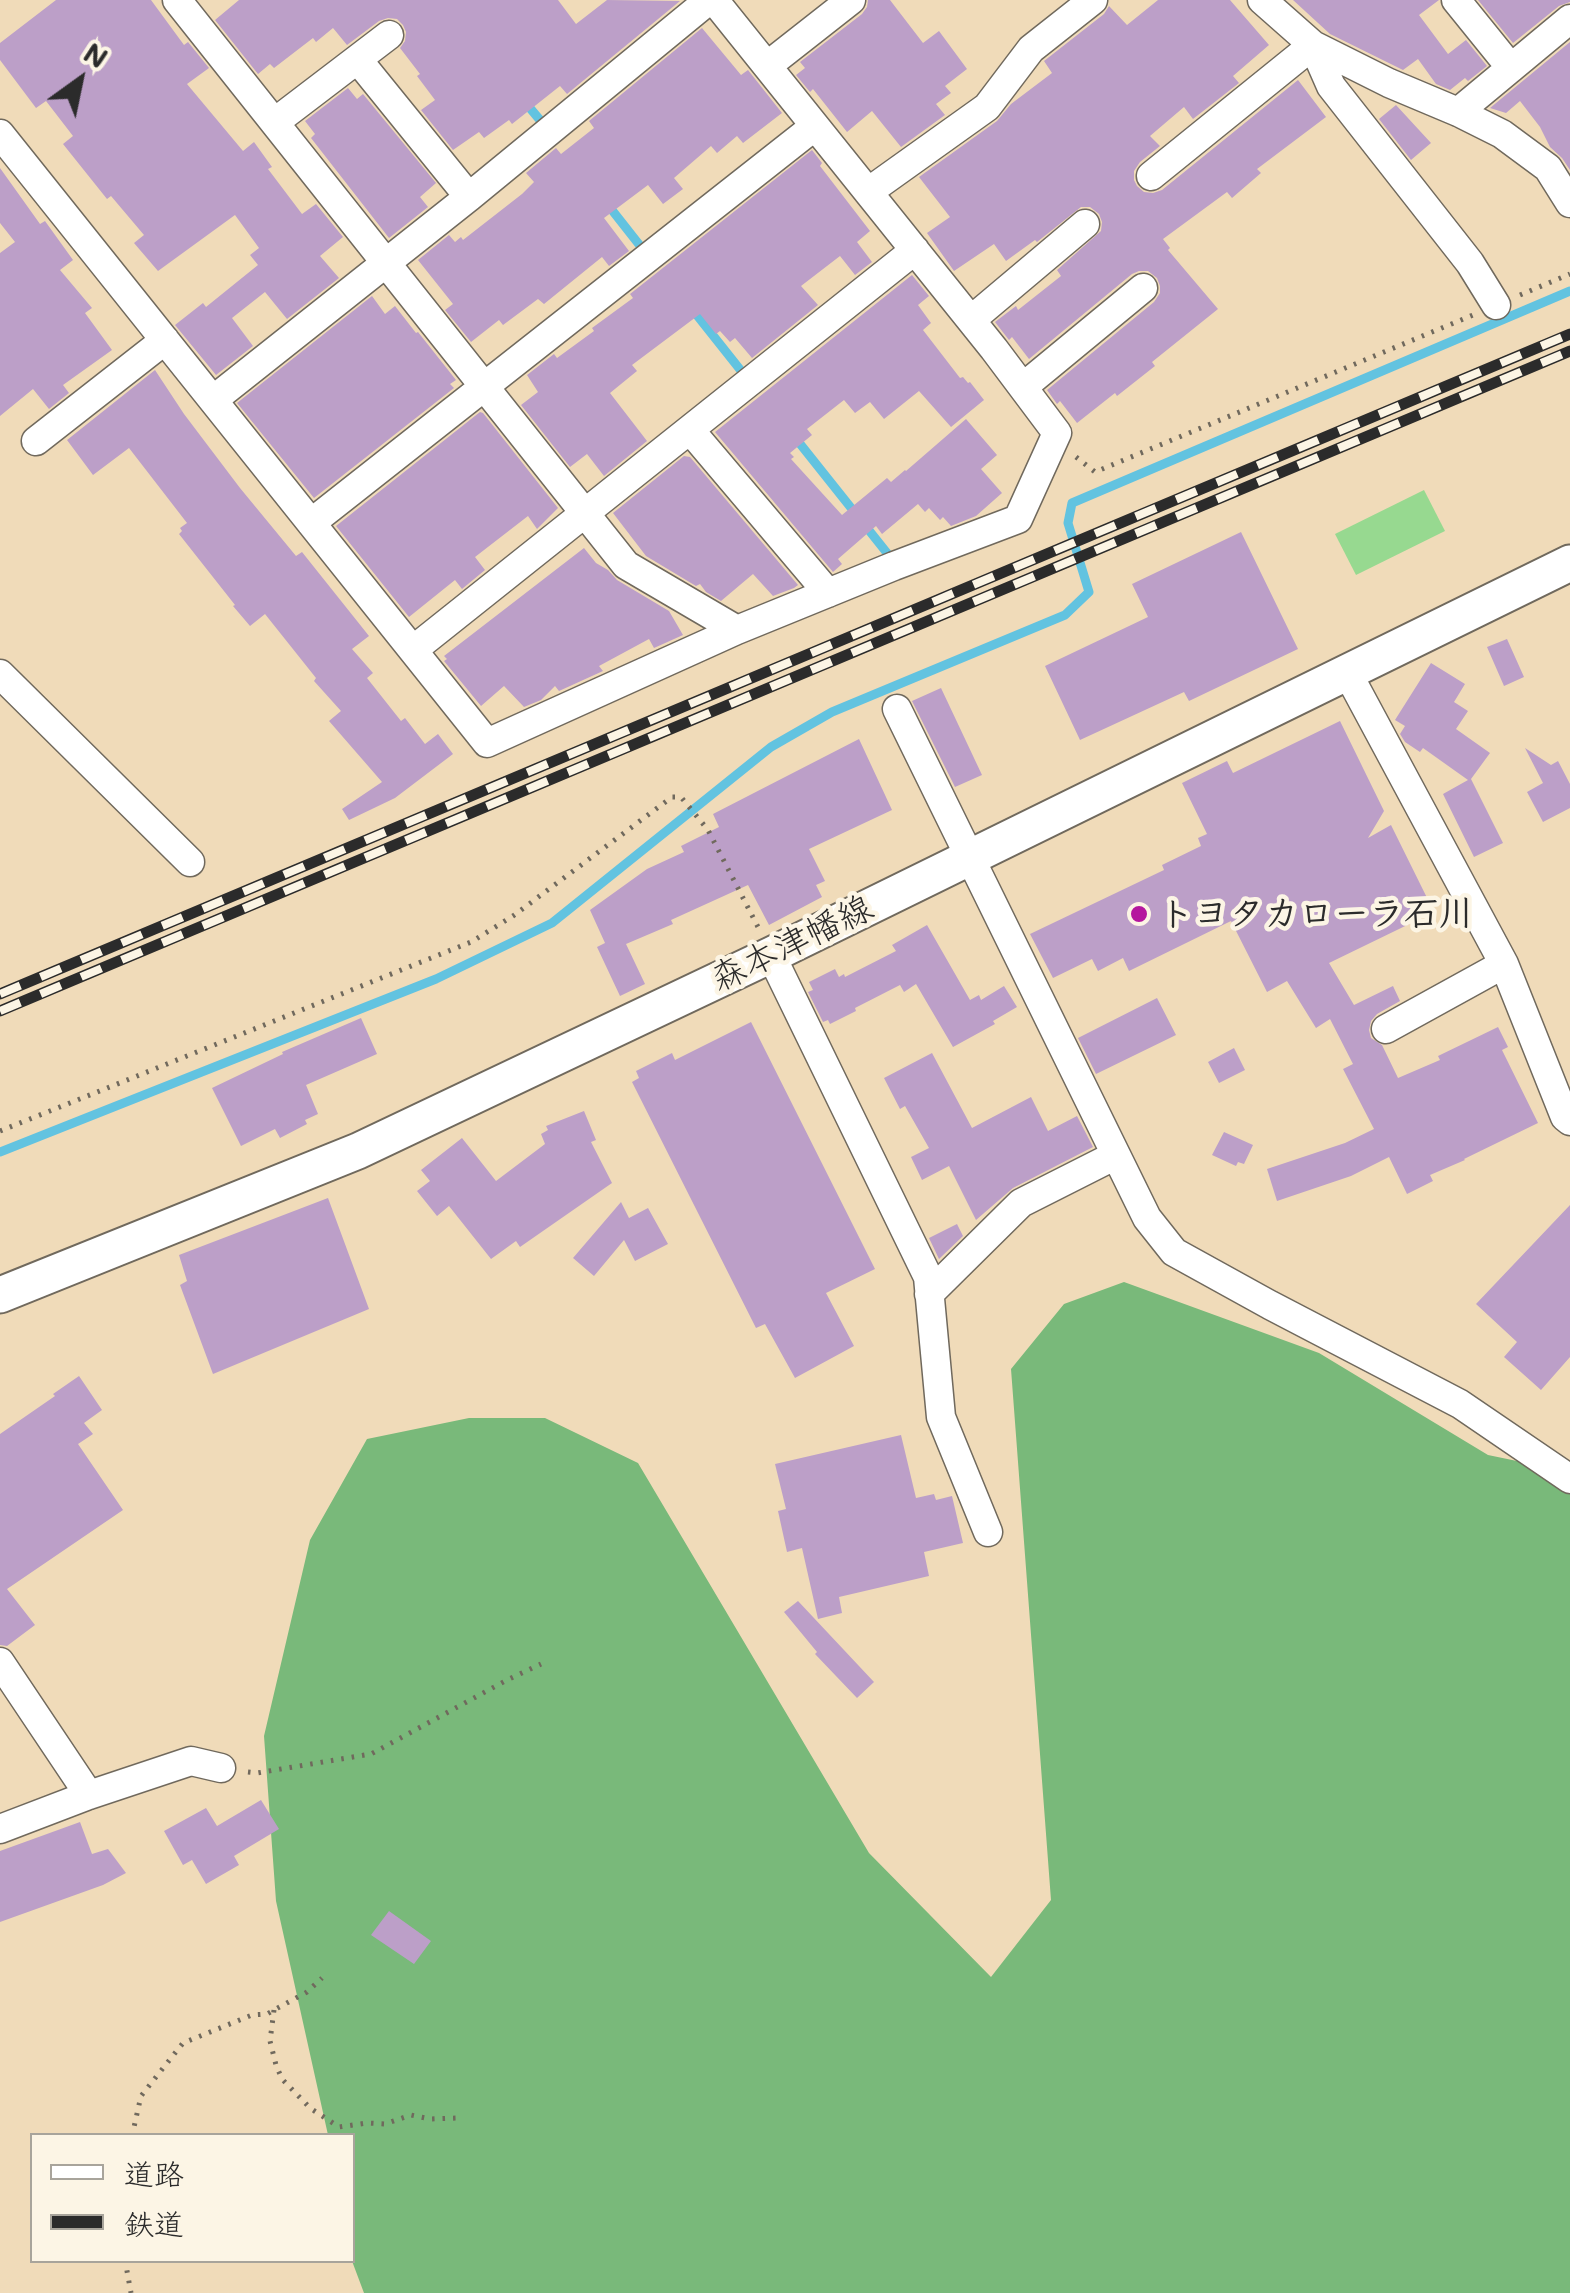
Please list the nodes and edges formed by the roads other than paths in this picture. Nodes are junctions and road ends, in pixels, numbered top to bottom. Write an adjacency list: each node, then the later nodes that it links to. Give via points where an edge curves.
1 (177, 0): 14 (street)
2 (711, 0): 11 (street); 19 (street)
3 (850, 0): 11 (street)
4 (1093, 0): 18 (street, via 1031,49 987,106)
5 (1262, 0): 9 (street)
6 (1456, 0): 12 (street)
7 (1570, 18): 12 (street)
8 (389, 35): 10 (street)
9 (1314, 45): 13 (street); 17 (street); 25 (street, via 1331,86)
10 (358, 60): 14 (street); 19 (street)
11 (767, 66): 15 (street)
12 (1510, 68): 13 (street)
13 (1458, 112): 20 (street, via 1548,168)
14 (274, 122): 23 (street)
15 (815, 126): 18 (street); 29 (street)
16 (0, 134): 27 (street)
17 (1151, 176)
18 (868, 192): 22 (street)
19 (470, 197): 23 (street)
20 (1570, 203)
21 (1085, 224): 26 (street)
22 (914, 250): 26 (street); 31 (street)
23 (384, 263): 29 (street); 30 (street)
24 (1143, 288): 28 (street)
25 (1496, 305)
26 (971, 320): 28 (street)
27 (165, 340): 30 (street); 32 (street)
28 (1022, 387): 36 (street, via 1057,433 1018,520)
29 (485, 388): 33 (street); 34 (street)
30 (213, 400): 34 (street)
31 (690, 430): 33 (street); 36 (street)
32 (36, 441)
33 (586, 514): 37 (street, via 626,565); 38 (street)
34 (311, 523): 38 (street)
35 (1570, 564): 39 (main road, 森本津幡線)
36 (828, 593): 37 (street)
37 (737, 630): 38 (street, via 487,743)
38 (413, 650)
39 (1347, 672): 42 (main road, 森本津幡線); 45 (street)
40 (0, 674): 43 (street)
41 (897, 709): 42 (street)
42 (969, 858): 44 (main road, 森本津幡線); 48 (street)
43 (190, 862)
44 (771, 954): 49 (street, via 928,1277); 50 (main road, 森本津幡線, via 358,1150)
45 (1504, 964): 46 (street); 47 (street)
46 (1386, 1029)
47 (1570, 1120)
48 (1116, 1156): 49 (street, via 1022,1203); 51 (street, via 1147,1218 1174,1252 1460,1404)
49 (930, 1294): 52 (street, via 940,1418)
50 (0, 1295)
51 (1570, 1480)
52 (988, 1532)
53 (0, 1662): 55 (street)
54 (221, 1768): 55 (street, via 190,1761)
55 (89, 1795): 56 (street)
56 (0, 1830)

